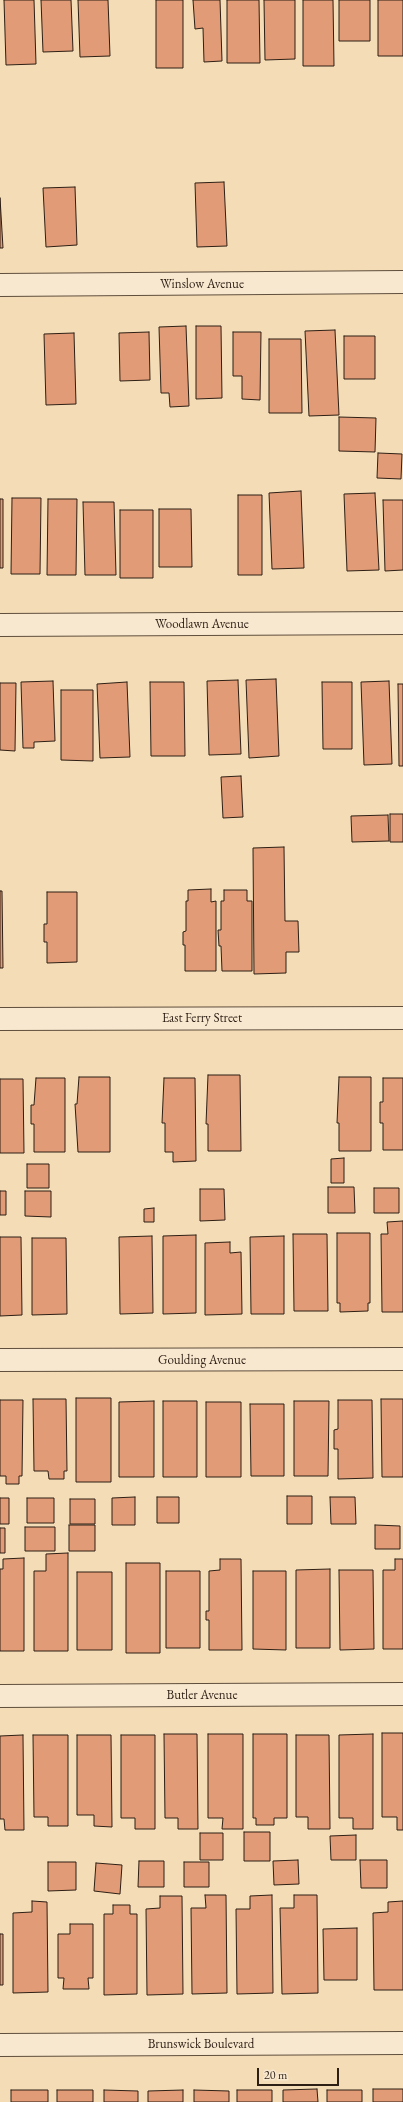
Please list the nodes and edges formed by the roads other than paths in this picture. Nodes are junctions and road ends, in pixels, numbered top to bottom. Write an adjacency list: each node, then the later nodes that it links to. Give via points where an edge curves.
1 (403, 282): 2 (street, Winslow Avenue)
2 (0, 285)
3 (403, 623): 4 (street, Woodlawn Avenue)
4 (0, 625)
5 (403, 1018): 6 (street, East Ferry Street)
6 (0, 1019)
7 (403, 1359): 8 (street, Goulding Avenue)
8 (0, 1360)
9 (403, 1694): 10 (street, Butler Avenue)
10 (0, 1696)
11 (403, 2043): 12 (street, Brunswick Boulevard)
12 (0, 2045)

